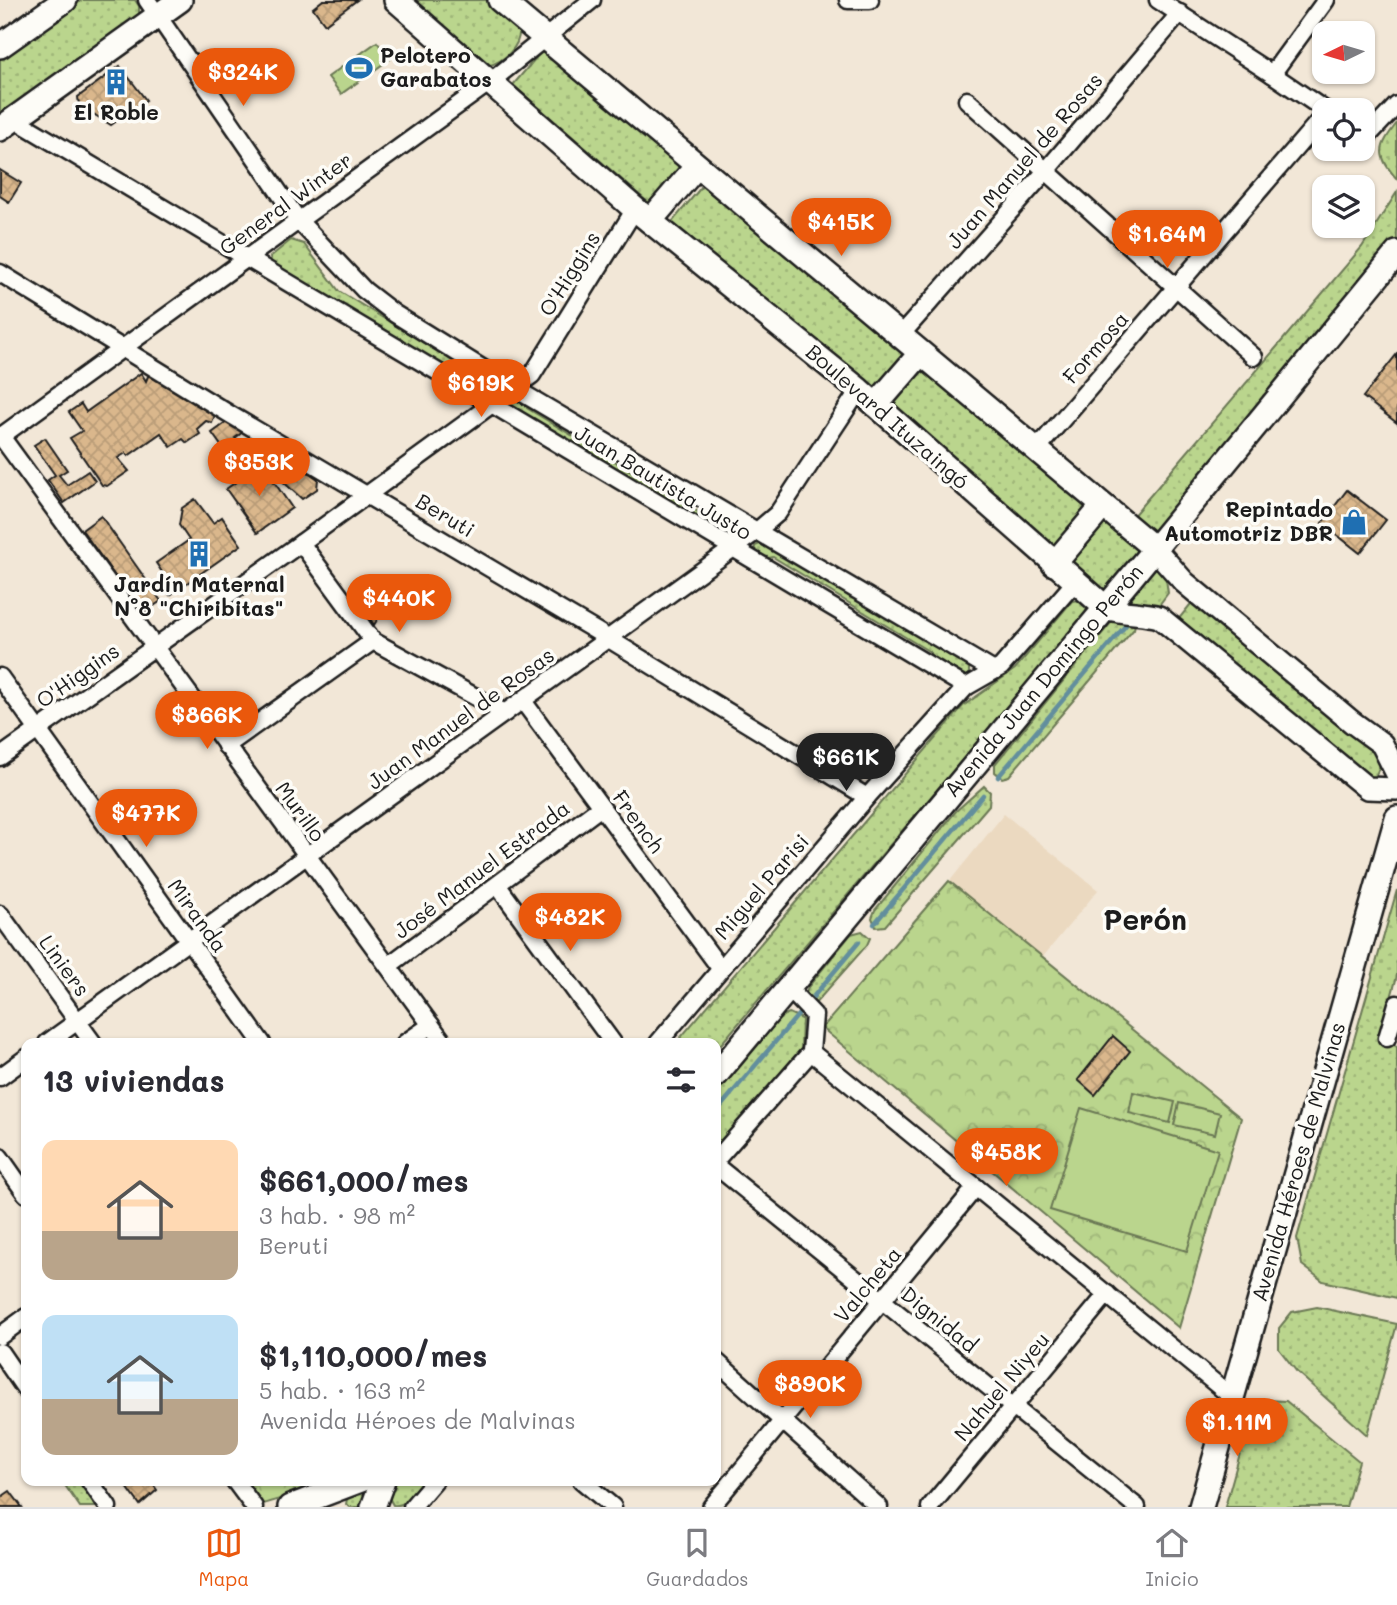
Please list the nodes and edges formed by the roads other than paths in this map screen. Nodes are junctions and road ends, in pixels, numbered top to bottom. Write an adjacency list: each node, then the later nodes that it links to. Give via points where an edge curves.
1 (65, 0): 13 (main road)
2 (180, 0): 10 (main road)
3 (396, 0): 15 (main road, Boulevard Ituzaingó)
4 (500, 0): 12 (main road)
5 (592, 0): 12 (street, General Winter)
6 (848, 0): 9 (street)
7 (1158, 0): 11 (street)
8 (1326, 0): 14 (street)
9 (867, 1)
10 (152, 8): 19 (main road); 25 (street, Juan Bautista Justo)
11 (1180, 13): 14 (street); 23 (street, Juan Manuel de Rosas)
12 (544, 37): 15 (street, General Winter); 22 (main road)
13 (0, 46)
14 (1272, 74): 17 (street)
15 (490, 82): 24 (main road, Boulevard Ituzaingó); 25 (street, General Winter)
16 (967, 100): 23 (street)
17 (1312, 103)
18 (1397, 105): 21 (street)
19 (7, 124): 27 (street, Juan Bautista Justo)
20 (1312, 127): 29 (street, Formosa)
21 (1375, 127)
22 (697, 166): 24 (main road); 30 (main road)
23 (1045, 172): 29 (street); 30 (street, Juan Manuel de Rosas)
24 (643, 215): 34 (street, O'Higgins, via 532,375); 35 (main road, Boulevard Ituzaingó)
25 (298, 220): 27 (street, General Winter); 34 (street, Juan Bautista Justo, via 365,290 395,314)
26 (1397, 253): 43 (main road, Avenida Juan Domingo Perón)
27 (247, 259): 31 (street, General Winter); 36 (street, Juan Bautista Justo)
28 (0, 273): 31 (street, Beruti)
29 (1176, 288): 33 (street); 38 (street, Formosa)
30 (900, 336): 32 (main road)
31 (122, 349): 37 (street, General Winter); 39 (street, Beruti)
32 (920, 354): 35 (main road); 38 (main road)
33 (1254, 357)
34 (514, 388): 36 (street, O'Higgins); 41 (street, Juan Bautista Justo)
35 (868, 398): 41 (street, Juan Manuel de Rosas, via 778,513); 45 (main road, Boulevard Ituzaingó)
36 (491, 404): 39 (street, O'Higgins); 44 (street, Juan Bautista Justo)
37 (0, 436): 50 (street, Murillo)
38 (1036, 450): 40 (main road)
39 (367, 494): 42 (street, O'Higgins); 48 (street, Beruti)
40 (1103, 506): 43 (main road); 45 (main road)
41 (757, 531): 44 (street, Juan Manuel de Rosas); 51 (street, Juan Bautista Justo)
42 (301, 543): 49 (street); 50 (street, O'Higgins)
43 (1155, 549): 47 (main road, Avenida Juan Domingo Perón); 59 (street, via 1184,582 1382,744)
44 (732, 550): 48 (street, Juan Manuel de Rosas); 53 (street, Juan Bautista Justo)
45 (1054, 564): 46 (main road, Boulevard Ituzaingó)
46 (1075, 582): 47 (main road, Boulevard Ituzaingó); 51 (street, Miguel Parisi)
47 (1106, 608): 60 (street, via 1159,617 1367,788); 70 (main road, Avenida Juan Domingo Perón)
48 (609, 639): 54 (street, Juan Manuel de Rosas); 61 (street, Beruti)
49 (373, 641): 55 (street); 57 (street)
50 (155, 648): 56 (street, O'Higgins); 57 (street, Murillo)
51 (994, 671): 53 (street, Miguel Parisi)
52 (0, 677): 56 (street, Miranda)
53 (966, 687): 61 (street, Miguel Parisi)
54 (523, 701): 55 (street, Juan Manuel de Rosas); 62 (street, French)
55 (505, 713): 64 (street, Juan Manuel de Rosas)
56 (38, 730): 58 (street, O'Higgins); 67 (street, Miranda)
57 (226, 746): 64 (street, Murillo)
58 (0, 757)
59 (1397, 774)
60 (1397, 789)
61 (867, 797): 69 (street, Miguel Parisi)
62 (601, 807): 65 (street, José Manuel Estrada); 69 (street, French)
63 (1397, 818): 98 (main road, Avenida Héroes de Malvinas)
64 (307, 856): 67 (street, Juan Manuel de Rosas); 68 (street, Murillo)
65 (498, 886): 68 (street, José Manuel Estrada); 79 (street)
66 (0, 914): 72 (street, Liniers)
67 (189, 941): 72 (street, Juan Manuel de Rosas); 76 (street, Miranda)
68 (388, 966): 73 (street, Murillo)
69 (720, 968): 80 (street, Miguel Parisi)
70 (788, 988): 82 (street, via 814,1015); 84 (main road, Avenida Juan Domingo Perón)
71 (1397, 1004): 81 (street)
72 (78, 1021): 74 (street, Juan Manuel de Rosas); 75 (street, Liniers)
73 (431, 1025): 77 (street); 78 (street, Murillo)
74 (54, 1038)
75 (90, 1038)
76 (258, 1038)
77 (412, 1038)
78 (440, 1038)
79 (609, 1038)
80 (662, 1038)
81 (1387, 1038)
82 (811, 1052): 86 (street); 90 (street)
83 (21, 1062): 85 (street)
84 (721, 1069)
85 (0, 1077)
86 (721, 1154)
87 (0, 1157): 89 (street)
88 (721, 1170): 92 (street, Dignidad)
89 (21, 1187)
90 (976, 1187): 91 (street); 92 (street, Valcheta)
91 (1107, 1294): 98 (street); 99 (street, Nahuel Niyeu)
92 (882, 1301): 99 (street, Dignidad); 100 (street, Valcheta)
93 (21, 1321): 94 (street)
94 (0, 1336)
95 (0, 1352): 97 (street)
96 (721, 1365): 100 (street)
97 (21, 1383)
98 (1232, 1397): 117 (main road, Avenida Héroes de Malvinas)
99 (1013, 1407): 115 (street, Nahuel Niyeu); 116 (street, Dignidad)
100 (783, 1421): 113 (street, Valcheta); 114 (street)
101 (93, 1486): 107 (street)
102 (238, 1486): 108 (street)
103 (345, 1486): 109 (main road)
104 (381, 1486): 110 (main road)
105 (430, 1486): 111 (street)
106 (588, 1486): 112 (street)
107 (108, 1507)
108 (254, 1507)
109 (290, 1507)
110 (373, 1507)
111 (412, 1507)
112 (613, 1507)
113 (711, 1507)
114 (879, 1507)
115 (930, 1507)
116 (1137, 1507)
117 (1201, 1507)

